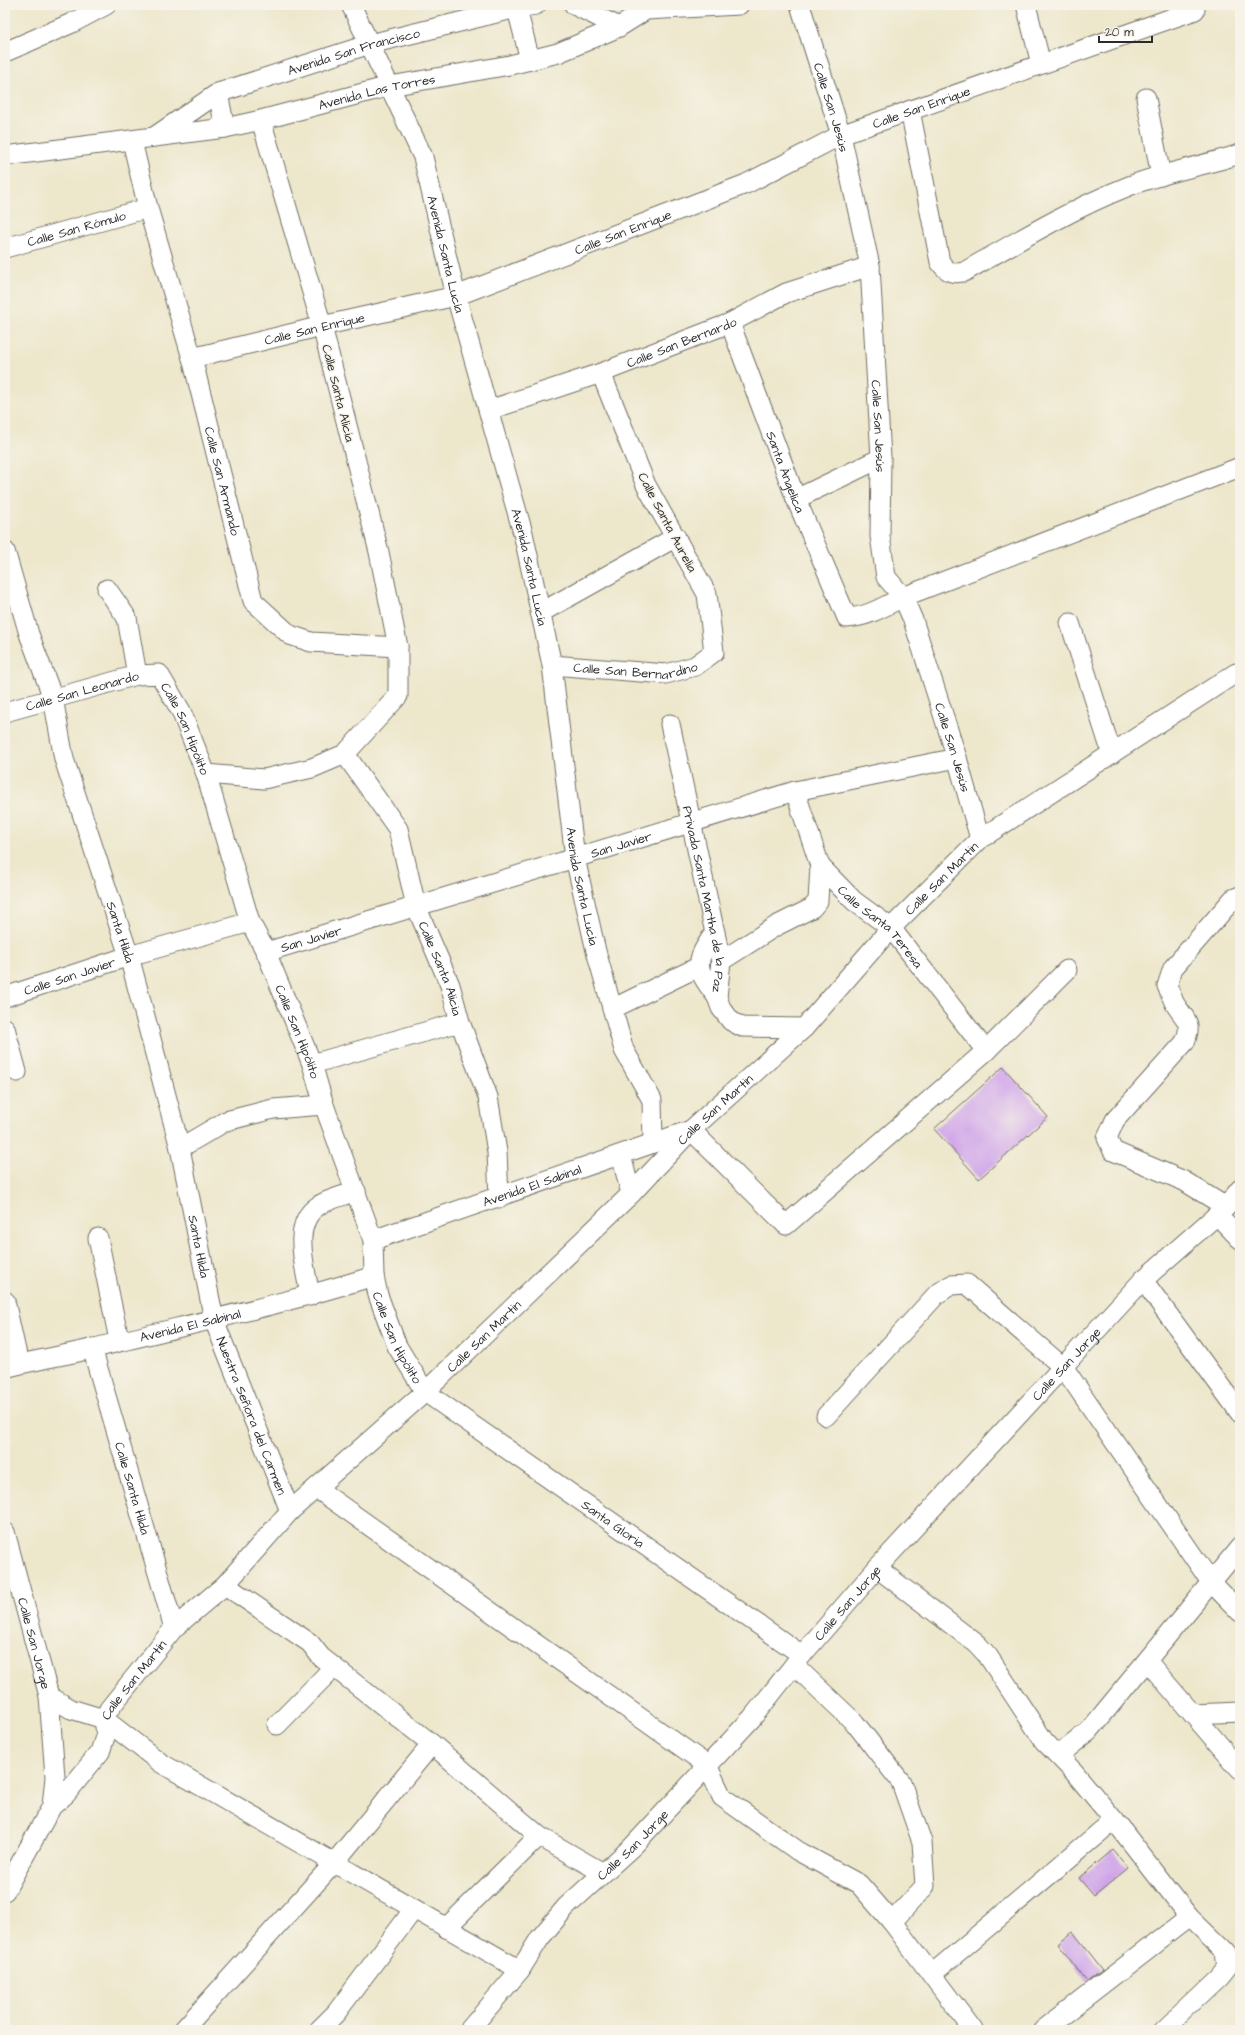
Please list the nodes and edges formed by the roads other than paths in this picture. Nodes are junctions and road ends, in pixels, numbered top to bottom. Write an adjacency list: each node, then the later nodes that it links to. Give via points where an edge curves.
1 (106, 5): 13 (street)
2 (351, 5): 12 (street, Avenida Santa Lucía)
3 (536, 5): 8 (street, Avenida San Francisco)
4 (574, 5): 11 (street)
5 (739, 5): 9 (street, Avenida Las Torres)
6 (800, 5): 23 (street, Calle San Jesús)
7 (1026, 5): 15 (street)
8 (517, 6): 12 (street, Avenida San Francisco); 14 (street)
9 (649, 7): 11 (street, Avenida Las Torres)
10 (1195, 10): 15 (street, Calle San Enrique)
11 (619, 27): 14 (street, Avenida Las Torres, via 558,53)
12 (370, 44): 16 (street, Avenida Santa Lucía); 17 (street, Avenida San Francisco)
13 (5, 52)
14 (530, 60): 16 (street, Avenida Las Torres)
15 (1041, 64): 19 (street, Calle San Enrique)
16 (390, 86): 20 (street, Avenida Las Torres); 31 (street, Avenida Santa Lucía, via 423,157)
17 (218, 93): 21 (street); 22 (street, Avenida San Francisco)
18 (1146, 98): 27 (street)
19 (910, 110): 23 (street, Calle San Enrique); 27 (street, via 940,262 947,271 956,274 1097,200)
20 (261, 120): 21 (street, Avenida Las Torres); 33 (street, Calle Santa Alicia)
21 (225, 128): 22 (street, Avenida Las Torres)
22 (156, 135): 24 (street, Avenida Las Torres)
23 (842, 135): 30 (street, Calle San Jesús); 31 (street, Calle San Enrique, via 746,184)
24 (132, 141): 26 (street, Avenida Las Torres); 28 (street, Calle San Armando)
25 (1240, 154): 27 (street)
26 (5, 156)
27 (1161, 176)
28 (148, 208): 29 (street, Calle San Rómulo); 34 (street, Calle San Armando)
29 (5, 248)
30 (870, 266): 32 (street, Calle San Bernardo, via 786,293); 37 (street, Calle San Jesús)
31 (456, 296): 33 (street, Calle San Enrique); 36 (street, Avenida Santa Lucía)
32 (730, 323): 35 (street, Calle San Bernardo); 39 (street, Santa Ángelica)
33 (322, 326): 34 (street, Calle San Enrique); 46 (street, Calle Santa Alicia, via 380,552)
34 (192, 358): 46 (street, Calle San Armando, via 253,601 290,634 311,642)
35 (601, 373): 36 (street, Calle San Bernardo); 40 (street, Calle Santa Aurelia, via 646,485)
36 (489, 410): 44 (street, Avenida Santa Lucía, via 523,533)
37 (881, 458): 39 (street); 43 (street, Calle San Jesús, via 880,536 886,577)
38 (1240, 467): 43 (street)
39 (796, 499): 43 (street, Santa Ángelica, via 847,618 870,613)
40 (676, 538): 44 (street); 47 (street, Calle Santa Aurelia, via 707,594)
41 (5, 551): 52 (street, Santa Hilda, via 29,634)
42 (107, 589): 51 (street, via 128,618)
43 (903, 597): 57 (street, Calle San Jesús, via 913,620)
44 (540, 613): 48 (street, Avenida Santa Lucía)
45 (1070, 623): 56 (street)
46 (398, 646): 55 (street, Calle Santa Alicia, via 398,696)
47 (714, 652): 48 (street, Calle San Bernardino, via 695,666 666,674)
48 (552, 665): 62 (street, Avenida Santa Lucía)
49 (1239, 671): 56 (street, Calle San Martin)
50 (159, 674): 51 (street, Calle San Leonardo); 58 (street, Calle San Hipólito, via 181,711)
51 (137, 675): 52 (street, Calle San Leonardo)
52 (53, 698): 53 (street, Calle San Leonardo); 70 (street, Santa Hilda, via 64,759)
53 (5, 712)
54 (670, 724): 60 (street, Privada Santa Martha de la Paz)
55 (345, 754): 58 (street, via 312,768 264,779); 65 (street, Calle Santa Alicia, via 398,830)
56 (1112, 754): 61 (street, Calle San Martin)
57 (957, 758): 59 (street, San Javier); 61 (street, Calle San Jesús)
58 (206, 774): 66 (street, Calle San Hipólito)
59 (795, 791): 60 (street, San Javier); 63 (street, Calle Santa Teresa)
60 (692, 822): 62 (street, San Javier); 68 (street, Privada Santa Martha de la Paz)
61 (980, 839): 67 (street, Calle San Martin)
62 (575, 858): 65 (street, San Javier); 76 (street, Avenida Santa Lucía)
63 (820, 866): 67 (street, Calle Santa Teresa, via 854,900); 71 (street, via 818,901 812,908 776,926)
64 (1240, 896): 92 (street, via 1233,899 1173,968 1167,986 1187,1020 1189,1031 1185,1042 1115,1120 1107,1138 1113,1151 1184,1181)
65 (416, 906): 69 (street, San Javier); 77 (street, Calle Santa Alicia, via 450,985)
66 (250, 922): 69 (street, Calle San Hipólito); 70 (street, Calle San Javier)
67 (891, 928): 79 (street, Calle San Martin); 80 (street, Calle Santa Teresa)
68 (715, 932): 71 (street, Privada Santa Martha de la Paz); 72 (street, via 702,951)
69 (266, 952): 81 (street, Calle San Hipólito)
70 (129, 956): 74 (street, Calle San Javier); 86 (street, Santa Hilda)
71 (721, 961): 75 (street, Privada Santa Martha de la Paz)
72 (698, 967): 75 (street); 76 (street)
73 (1067, 970): 80 (street)
74 (5, 997)
75 (717, 997): 79 (street, Privada Santa Martha de la Paz, via 721,1008 731,1021 742,1027)
76 (612, 1009): 85 (street, Avenida Santa Lucía, via 624,1050 652,1100)
77 (460, 1022): 81 (street); 91 (street, Calle Santa Alicia, via 488,1097 497,1152)
78 (5, 1028): 82 (street)
79 (804, 1028): 84 (street, Calle San Martin)
80 (986, 1051): 84 (street, via 786,1225)
81 (312, 1064): 83 (street, Calle San Hipólito)
82 (17, 1072)
83 (324, 1105): 86 (street, via 274,1109 226,1121); 89 (street, Calle San Hipólito)
84 (691, 1130): 85 (street, Avenida El Sabinal); 90 (street, Calle San Martin)
85 (653, 1142): 87 (street, Avenida El Sabinal)
86 (180, 1148): 100 (street, Santa Hilda)
87 (621, 1155): 90 (street); 91 (street, Avenida El Sabinal)
88 (1240, 1189): 92 (street, Calle San Jorge)
89 (356, 1191): 95 (street, Calle San Hipólito); 98 (street, via 318,1205 304,1221 301,1234)
90 (632, 1194): 105 (street, Calle San Martin)
91 (498, 1198): 95 (street, Avenida El Sabinal)
92 (1222, 1211): 94 (street); 97 (street, Calle San Jorge)
93 (98, 1238): 101 (street)
94 (1240, 1239)
95 (373, 1240): 96 (street, Calle San Hipólito)
96 (374, 1276): 98 (street, Avenida El Sabinal); 105 (street, Calle San Hipólito, via 378,1295 397,1346)
97 (1143, 1280): 104 (street, Calle San Jorge); 106 (street)
98 (310, 1296): 100 (street, Avenida El Sabinal)
99 (5, 1301): 103 (street)
100 (214, 1320): 101 (street, Avenida El Sabinal); 109 (street, Nuestra Señora del Carmen)
101 (119, 1340): 102 (street, Avenida El Sabinal)
102 (92, 1348): 103 (street, Avenida El Sabinal); 116 (street, Calle Santa Hilda)
103 (12, 1366)
104 (1064, 1368): 107 (street, via 967,1284 951,1285 937,1294); 112 (street, Calle San Jorge); 113 (street)
105 (425, 1392): 108 (street, Calle San Martin); 117 (street, Santa Gloria)
106 (1240, 1414)
107 (826, 1416)
108 (316, 1488): 109 (street, Calle San Martin); 127 (street)
109 (290, 1511): 114 (street, Calle San Martin)
110 (5, 1532): 120 (street, Calle San Jorge)
111 (1240, 1547): 113 (street)
112 (877, 1568): 117 (street, Calle San Jorge); 126 (street, via 977,1644 988,1656 1044,1741)
113 (1211, 1582): 115 (street); 118 (street)
114 (224, 1585): 116 (street, Calle San Martín); 119 (street, via 310,1643 321,1657)
115 (1240, 1612)
116 (174, 1628): 123 (street, Calle San Martín, via 109,1709)
117 (798, 1660): 127 (street, Calle San Jorge, via 752,1718); 137 (street, Santa Gloria, via 855,1723 901,1782 922,1842 925,1886)
118 (1147, 1661): 122 (street); 126 (street, via 1089,1731)
119 (334, 1667): 124 (street); 125 (street)
120 (49, 1696): 123 (street, Calle San Jorge, via 71,1709); 129 (street, via 55,1777)
121 (1240, 1712): 122 (street)
122 (1193, 1714): 128 (street)
123 (104, 1719): 129 (street, Calle San Martín, via 106,1734 100,1752 66,1794); 132 (street, via 161,1764)
124 (277, 1726)
125 (432, 1744): 131 (street); 132 (street)
126 (1059, 1755): 130 (street)
127 (707, 1765): 133 (street, Calle San Jorge, via 633,1846); 137 (street, via 722,1797 798,1851 859,1884)
128 (1240, 1769)
129 (52, 1806): 134 (street, Calle San Martín)
130 (1114, 1820): 136 (street); 140 (street)
131 (539, 1836): 133 (street); 138 (street)
132 (334, 1863): 135 (street); 141 (street)
133 (603, 1873): 139 (street, Calle San Jorge, via 566,1907 540,1938)
134 (5, 1891)
135 (414, 1909): 138 (street); 142 (street, via 336,2013)
136 (1189, 1917): 145 (street); 146 (street, via 1226,1954 1228,1966)
137 (892, 1922): 140 (street)
138 (446, 1928): 139 (street)
139 (520, 1970): 143 (street, Calle San Jorge)
140 (932, 1974): 144 (street)
141 (182, 2030)
142 (319, 2030)
143 (469, 2030)
144 (972, 2030)
145 (1043, 2030)
146 (1163, 2030)

